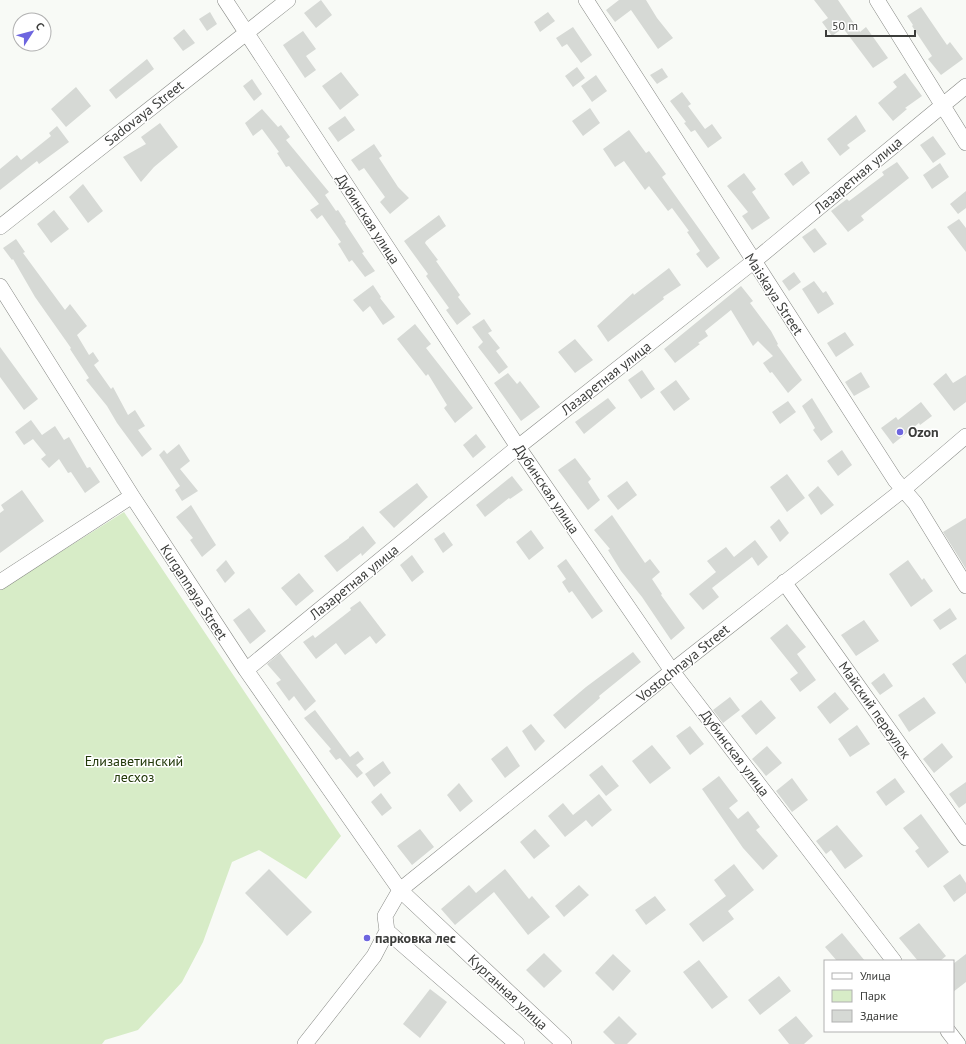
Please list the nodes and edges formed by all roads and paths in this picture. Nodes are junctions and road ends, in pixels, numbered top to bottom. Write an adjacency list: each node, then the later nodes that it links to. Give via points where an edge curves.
1 (225, 0): 5 (street, Дубинская улица)
2 (288, 0): 5 (street, Sadovaya Street)
3 (586, 0): 10 (street, Maiskaya Street)
4 (877, 0): 7 (street)
5 (246, 33): 9 (street, Sadovaya Street); 13 (street, Дубинская улица)
6 (966, 86): 7 (street, Лазаретная улица)
7 (942, 105): 8 (street); 10 (street, Лазаретная улица)
8 (966, 143)
9 (0, 227)
10 (753, 262): 13 (street, Лазаретная улица); 14 (street, Maiskaya Street, via 895,480)
11 (0, 286): 15 (street, Kurgannaya Street)
12 (966, 436): 14 (street, Vostochnaya Street)
13 (518, 447): 19 (street, Лазаретная улица); 20 (street, Дубинская улица)
14 (904, 489): 17 (street, Vostochnaya Street); 18 (street, Maiskaya Street)
15 (132, 496): 16 (street); 19 (street, Kurgannaya Street)
16 (0, 582)
17 (784, 582): 20 (street, Vostochnaya Street); 21 (street, Майский переулок)
18 (966, 586)
19 (246, 670): 22 (street, Kurgannaya Street)
20 (672, 671): 22 (street, Vostochnaya Street); 24 (street, Дубинская улица)
21 (966, 838)
22 (400, 890): 23 (street, via 386,916); 28 (street, Курганная улица)
23 (387, 931): 26 (street, via 374,956); 27 (street)
24 (893, 960)
25 (949, 1032): 29 (street)
26 (305, 1044)
27 (517, 1044)
28 (564, 1044)
29 (958, 1044)

